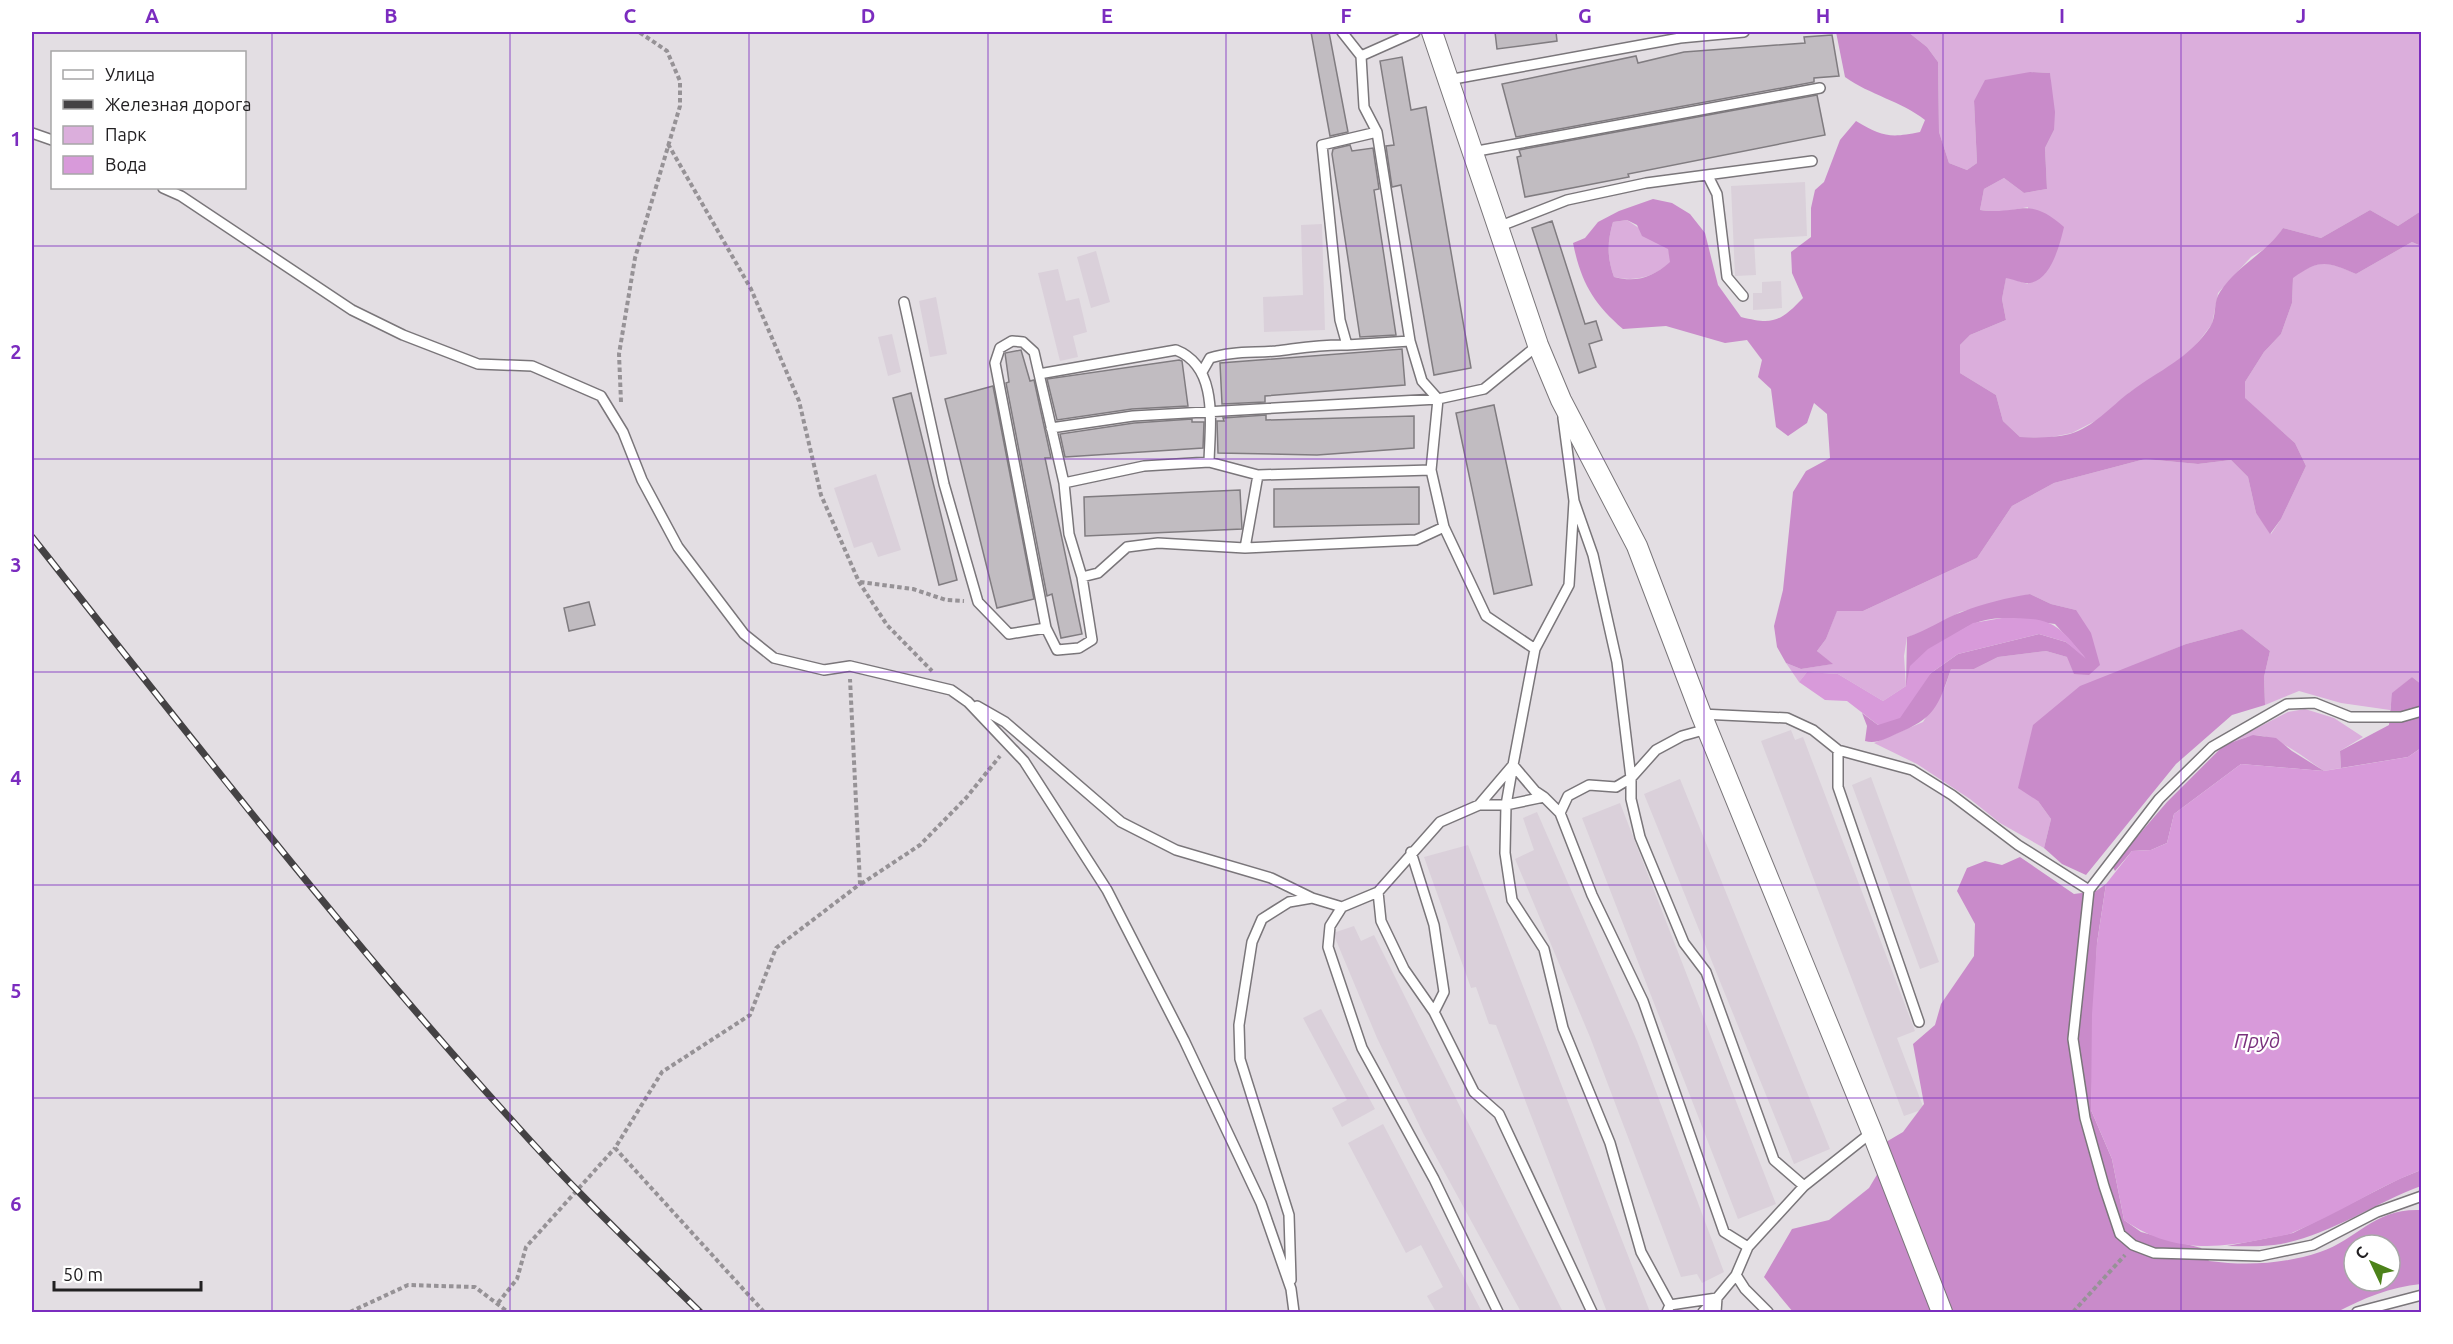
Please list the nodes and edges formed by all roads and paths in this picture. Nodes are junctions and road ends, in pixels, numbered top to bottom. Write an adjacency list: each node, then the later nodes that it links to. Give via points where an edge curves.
1 (639, 32): 12 (path, via 667,51 680,81 680,106)
2 (1342, 32): 6 (lane)
3 (1415, 32): 6 (lane)
4 (1432, 32): 7 (street)
5 (1744, 32): 7 (lane, via 1680,38)
6 (1361, 56): 9 (lane, via 1364,107)
7 (1448, 80): 13 (street)
8 (1820, 87): 13 (lane)
9 (1377, 132): 20 (lane); 21 (lane, via 1322,145 1340,320)
10 (32, 133): 11 (lane)
11 (51, 140)
12 (668, 144): 29 (path, via 635,258 619,354); 38 (path, via 751,289 799,400 822,495)
13 (1472, 152): 17 (street)
14 (1812, 161): 15 (lane)
15 (1708, 176): 17 (lane, via 1646,183 1567,200); 18 (lane, via 1717,194 1726,277)
16 (165, 189): 29 (lane, via 352,310 404,335 478,364 532,366 601,396)
17 (1498, 227): 22 (street)
18 (1743, 297)
19 (904, 302): 39 (lane, via 944,484)
20 (1410, 341): 21 (lane); 25 (lane, via 1422,381)
21 (1347, 345): 23 (lane, via 1317,344 1223,354 1210,358)
22 (1538, 345): 25 (lane, via 1484,389); 26 (street)
23 (1202, 372): 24 (lane, via 1189,355 1176,350); 27 (lane)
24 (1039, 374): 28 (lane); 40 (lane, via 1034,352 1023,342 1012,341 1000,348 995,363 999,389)
25 (1438, 399): 27 (lane); 31 (lane)
26 (1562, 400): 34 (lane); 46 (street, via 1637,546)
27 (1210, 411): 28 (lane, via 1133,416); 30 (lane)
28 (1051, 428): 33 (lane)
29 (622, 432): 42 (lane, via 642,480 678,547 744,634 774,658 824,669)
30 (1209, 462): 32 (lane); 33 (lane, via 1144,466)
31 (1431, 470): 32 (lane); 35 (lane)
32 (1258, 475): 36 (lane)
33 (1064, 483): 37 (lane, via 1069,534)
34 (1574, 501): 41 (lane, via 1569,585); 50 (lane, via 1593,555 1617,662)
35 (1444, 527): 36 (lane, via 1416,540); 41 (lane, via 1486,616)
36 (1245, 548): 37 (lane, via 1158,543 1127,547 1098,573)
37 (1082, 577): 40 (lane, via 1092,640 1079,648 1057,650)
38 (859, 582): 39 (path, via 913,589 946,600); 43 (path, via 887,625)
39 (978, 602): 40 (lane, via 1009,634)
40 (1046, 628)
41 (1535, 649): 49 (lane)
42 (850, 666): 43 (lane); 56 (path)
43 (951, 690): 44 (lane)
44 (969, 702): 47 (lane); 59 (lane, via 1005,722 1121,822 1176,849 1271,878)
45 (2421, 711): 57 (lane, via 2401,717 2350,717 2315,703 2287,704 2212,747 2159,799)
46 (1704, 721): 48 (lane, via 1787,718 1813,730); 50 (lane, via 1656,750); 63 (street)
47 (1009, 744): 56 (path, via 966,798 920,845); 70 (lane, via 1107,890 1261,1203)
48 (1838, 750): 57 (lane, via 1912,770); 62 (lane, via 1838,786)
49 (1513, 765): 51 (lane); 52 (lane); 53 (lane)
50 (1631, 778): 54 (lane, via 1616,787 1589,785 1568,796); 65 (lane, via 1631,799 1640,837 1684,943 1707,972 1774,1160)
51 (1544, 797): 53 (lane); 54 (lane)
52 (1479, 805): 53 (lane); 55 (lane, via 1440,822)
53 (1506, 805): 74 (lane, via 1505,854 1512,900 1544,949 1563,1028 1610,1143 1641,1252)
54 (1560, 813): 68 (lane, via 1592,895 1643,1001 1724,1232)
55 (1411, 852): 58 (lane); 61 (lane, via 1434,925 1444,992)
56 (860, 884): 64 (path, via 776,948 750,1015 662,1072)
57 (2089, 890): 67 (lane, via 2073,1039 2085,1118 2104,1186 2120,1234)
58 (1378, 892): 60 (lane); 61 (lane, via 1381,921 1404,969)
59 (1312, 898): 60 (lane); 70 (lane, via 1289,902 1263,919 1252,942 1239,1025 1240,1059 1289,1215)
60 (1342, 907): 79 (lane, via 1330,926 1328,947 1362,1048 1434,1179)
61 (1434, 1012): 80 (lane, via 1473,1092 1499,1114)
62 (1918, 1022)
63 (1872, 1132): 65 (lane); 84 (street)
64 (615, 1148): 73 (path, via 526,1247 517,1279); 77 (path)
65 (1804, 1186): 68 (lane)
66 (2421, 1196): 67 (lane, via 2377,1212 2313,1245 2260,1256 2154,1253)
67 (2133, 1245): 85 (path)
68 (1748, 1247): 69 (lane)
69 (1736, 1275): 72 (lane); 83 (lane)
70 (1291, 1289): 78 (lane)
71 (2421, 1295): 86 (lane)
72 (1717, 1298): 74 (lane); 81 (lane); 82 (lane)
73 (498, 1303): 75 (path, via 475,1287 408,1285); 76 (path)
74 (1668, 1309)
75 (350, 1312)
76 (508, 1312)
77 (764, 1312)
78 (1294, 1312)
79 (1498, 1312)
80 (1592, 1312)
81 (1703, 1312)
82 (1716, 1312)
83 (1768, 1312)
84 (1942, 1312)
85 (2073, 1312)
86 (2357, 1312)

